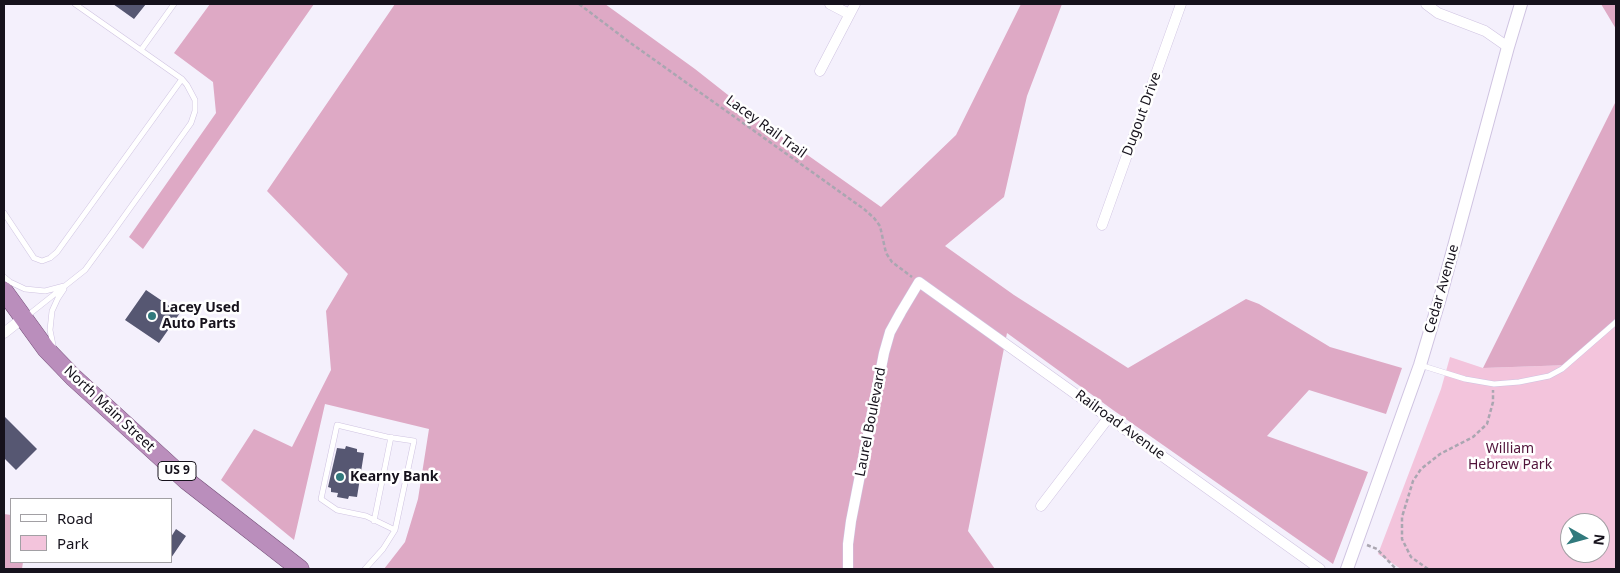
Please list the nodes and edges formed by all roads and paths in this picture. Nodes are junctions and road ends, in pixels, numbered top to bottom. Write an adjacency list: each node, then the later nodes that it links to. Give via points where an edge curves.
1 (76, 4): 11 (lane)
2 (174, 4): 11 (lane)
3 (580, 4): 17 (path, Lacey Rail Trail, via 864,209 880,226 886,253 892,262)
4 (830, 4): 9 (street)
5 (855, 4): 9 (street)
6 (1181, 4): 15 (street, Dugout Drive)
7 (1426, 4): 10 (street, via 1438,13 1485,31)
8 (1521, 4): 10 (street, Cedar Avenue)
9 (850, 14): 12 (street)
10 (1508, 47): 24 (street, Cedar Avenue)
11 (141, 50): 13 (lane)
12 (820, 71)
13 (182, 79): 14 (lane, via 50,258 42,261 34,258); 18 (lane, via 195,100 191,122 96,257)
14 (4, 213)
15 (1102, 225)
16 (4, 277): 18 (lane, via 33,290 45,291)
17 (919, 282): 26 (street, Railroad Avenue); 34 (street, Laurel Boulevard, via 890,332 884,352 851,521)
18 (67, 285): 20 (lane); 23 (lane, via 52,311 50,330)
19 (4, 291): 20 (highway, North Main Street / US 9)
20 (23, 318): 22 (street); 23 (highway, North Main Street / US 9)
21 (1616, 322): 25 (lane, via 1562,369 1548,376)
22 (4, 333)
23 (61, 364): 32 (highway, North Main Street / US 9, via 187,481)
24 (1420, 365): 25 (lane); 36 (street, Cedar Avenue)
25 (1494, 384): 38 (path, via 1487,424 1473,437 1440,454 1421,469 1413,481 1402,517 1402,539 1411,557)
26 (1108, 416): 28 (street); 35 (street, Railroad Avenue)
27 (391, 437): 29 (lane); 29 (lane, via 337,426 321,499 337,510 366,516); 30 (lane, via 414,441)
28 (1042, 506)
29 (374, 521): 30 (lane)
30 (395, 530): 33 (lane)
31 (1367, 545): 37 (path, via 1376,549)
32 (300, 569)
33 (365, 569)
34 (848, 569)
35 (1320, 569)
36 (1347, 569)
37 (1396, 569)
38 (1428, 569)

